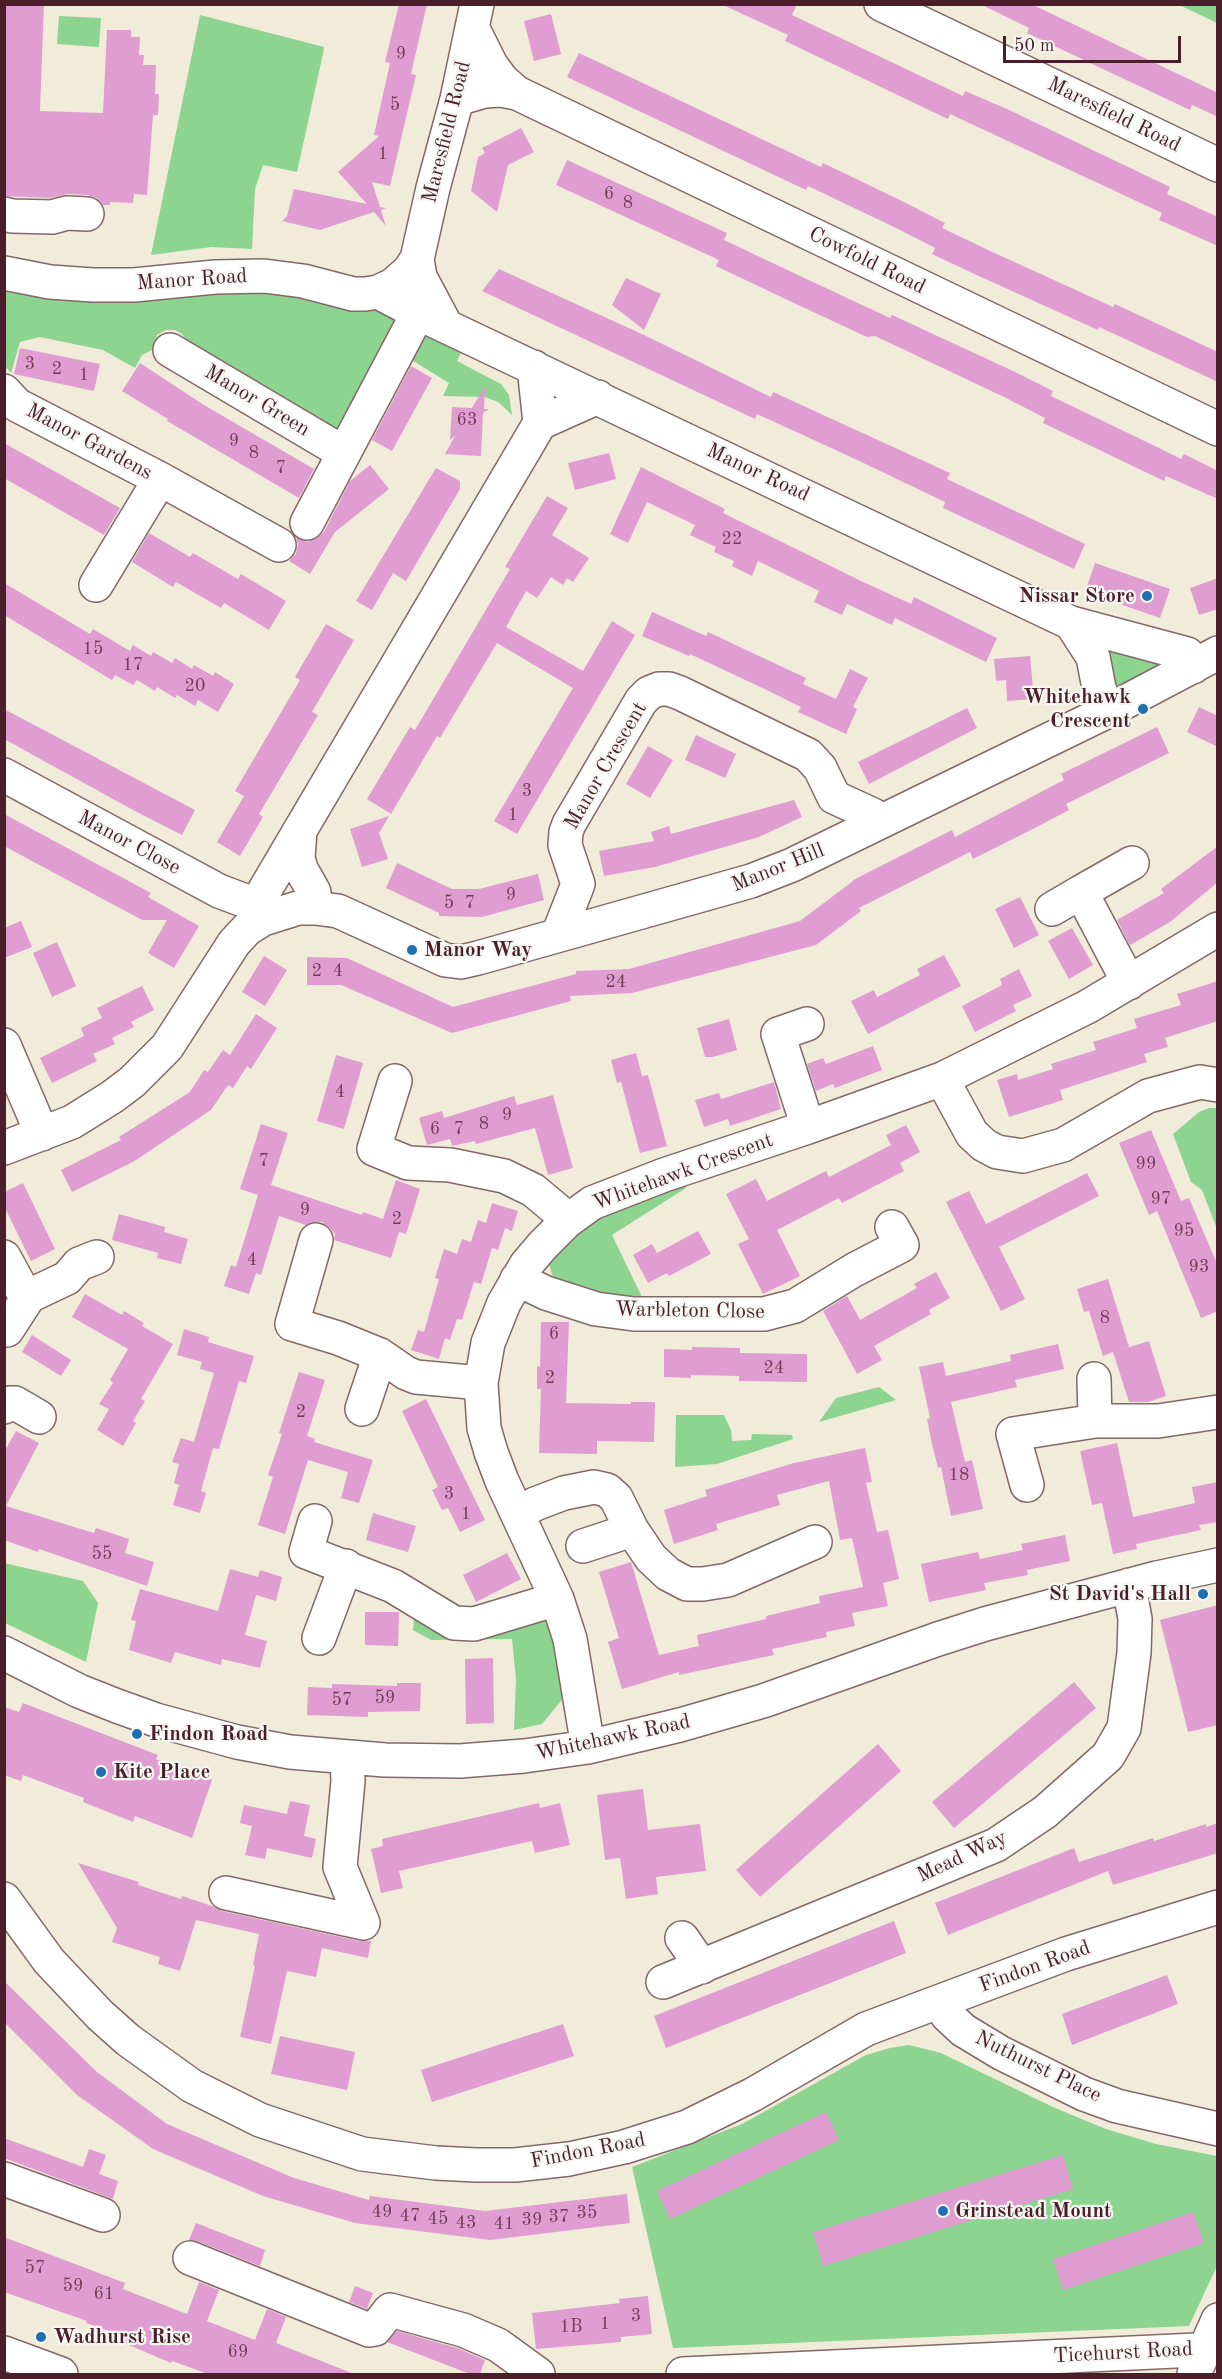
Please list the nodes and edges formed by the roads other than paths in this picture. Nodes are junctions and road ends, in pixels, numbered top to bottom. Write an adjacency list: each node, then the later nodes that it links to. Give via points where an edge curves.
1 (881, 4): 5 (street, Maresfield Road)
2 (475, 16): 3 (street, Cowfold Road, via 491,65); 4 (street, Maresfield Road)
3 (517, 93): 4 (street, Cowfold Road, via 485,91); 17 (street, Cowfold Road)
4 (457, 99): 8 (street, Maresfield Road)
5 (1218, 165)
6 (4, 214): 7 (street)
7 (87, 214)
8 (417, 259): 10 (street, via 402,278); 11 (street)
9 (4, 273): 10 (street, Manor Road, via 93,285 264,276 353,294)
10 (378, 292): 11 (street, Manor Road)
11 (431, 318): 13 (street, Manor Road); 18 (street)
12 (170, 350): 18 (street, Manor Green)
13 (534, 366): 14 (street, Manor Road); 16 (street)
14 (598, 397): 16 (street); 23 (street, Manor Road)
15 (9, 406): 19 (street, Manor Gardens)
16 (540, 423): 29 (street)
17 (1218, 429)
18 (344, 453): 20 (street)
19 (160, 479): 21 (street, Manor Gardens); 22 (street, Manor Gardens)
20 (311, 514)
21 (279, 545)
22 (96, 585)
23 (1071, 623): 24 (street, Manor Road); 25 (street, via 1093,657)
24 (1210, 661): 25 (street, Manor Hill)
25 (1108, 711): 28 (street, Manor Hill)
26 (4, 775): 36 (street, Manor Close)
27 (834, 797): 28 (street, via 873,815); 30 (street, via 825,839); 32 (street, Manor Crescent, via 820,768 808,755 680,693 659,689 641,701 569,824 565,845)
28 (877, 823): 30 (street, Manor Hill)
29 (300, 830): 34 (street, via 298,858 314,892); 36 (street)
30 (828, 848): 37 (street, Manor Hill, via 751,881)
31 (1132, 863): 33 (street)
32 (578, 884): 37 (street); 39 (street)
33 (1081, 892): 35 (street); 40 (street)
34 (315, 908): 36 (street, Manor Hill); 39 (street, Manor Hill, via 338,911 451,961 478,958)
35 (1052, 909)
36 (259, 912): 47 (street, via 234,943 167,1047 150,1065 93,1110)
37 (626, 916): 39 (street, Manor Hill)
38 (1218, 928): 40 (street, Whitehawk Crescent)
39 (558, 935)
40 (1129, 983): 43 (street, Whitehawk Crescent, via 1043,1031)
41 (779, 1033): 46 (street)
42 (4, 1044): 47 (street)
43 (942, 1079): 45 (street, via 972,1134 997,1152 1023,1156 1063,1145 1148,1096 1200,1082); 46 (street, Whitehawk Crescent)
44 (396, 1081): 49 (street, via 374,1149 408,1163 459,1166 504,1176 533,1190)
45 (1218, 1086)
46 (808, 1127): 49 (street, Whitehawk Crescent, via 620,1191 592,1203)
47 (42, 1134): 48 (street)
48 (4, 1148)
49 (566, 1222): 54 (street, Whitehawk Crescent)
50 (892, 1227): 54 (street, Warbleton Close, via 902,1245 795,1306 764,1314 634,1314 596,1309)
51 (316, 1240): 57 (street, via 292,1324)
52 (4, 1257): 55 (street)
53 (97, 1257): 55 (street, via 79,1264 67,1278)
54 (517, 1279): 59 (street, Whitehawk Crescent, via 493,1328)
55 (29, 1296): 56 (street)
56 (7, 1330)
57 (380, 1355): 59 (street, via 416,1377); 61 (street)
58 (1095, 1379): 64 (street)
59 (482, 1383): 66 (street, Whitehawk Crescent, via 484,1428 490,1452)
60 (4, 1407): 63 (street, via 15,1403)
61 (362, 1409)
62 (1218, 1412): 64 (street, via 1158,1421)
63 (39, 1416)
64 (1095, 1421): 65 (street, via 1013,1434)
65 (1027, 1485)
66 (519, 1514): 68 (street, via 564,1493 594,1487 607,1490 616,1498); 74 (street, Whitehawk Crescent)
67 (315, 1521): 72 (street, via 306,1552)
68 (632, 1530): 69 (street, via 651,1558 668,1574 687,1584 728,1580); 70 (street)
69 (815, 1542)
70 (583, 1546)
71 (1218, 1565): 73 (street, Whitehawk Road)
72 (346, 1566): 74 (street, via 393,1586 454,1623 474,1624); 75 (street)
73 (1129, 1585): 77 (street, Whitehawk Road, via 938,1639 764,1701); 83 (street, Mead Way, via 1135,1619 1134,1653 1124,1728 1108,1756 1092,1771 1045,1812 996,1845)
74 (556, 1599): 77 (street, Whitehawk Crescent, via 570,1639)
75 (319, 1638)
76 (4, 1653): 78 (street, Whitehawk Road, via 80,1691 156,1720 237,1742)
77 (588, 1747): 78 (street, Whitehawk Road, via 460,1761)
78 (347, 1758): 79 (street, via 340,1867 363,1923)
79 (226, 1893)
80 (7, 1907): 85 (street, Findon Road, via 49,1961 99,2015 192,2086 260,2120 362,2154 436,2163 514,2165 569,2159 687,2127 752,2095 866,2029)
81 (1218, 1907): 85 (street, Findon Road, via 1066,1954)
82 (682, 1938): 83 (street)
83 (702, 1967): 84 (street, Mead Way)
84 (663, 1982)
85 (942, 2002): 86 (street, Nuthurst Place, via 947,2015 963,2030 1084,2094)
86 (1218, 2129)
87 (4, 2179): 88 (street)
88 (103, 2215)
89 (190, 2258): 94 (street, via 369,2330 375,2329 390,2310 463,2330 498,2345)
90 (1218, 2320): 92 (street)
91 (4, 2353): 93 (street)
92 (1205, 2358): 95 (street, Ticehurst Road)
93 (61, 2374)
94 (538, 2374)
95 (683, 2374)

